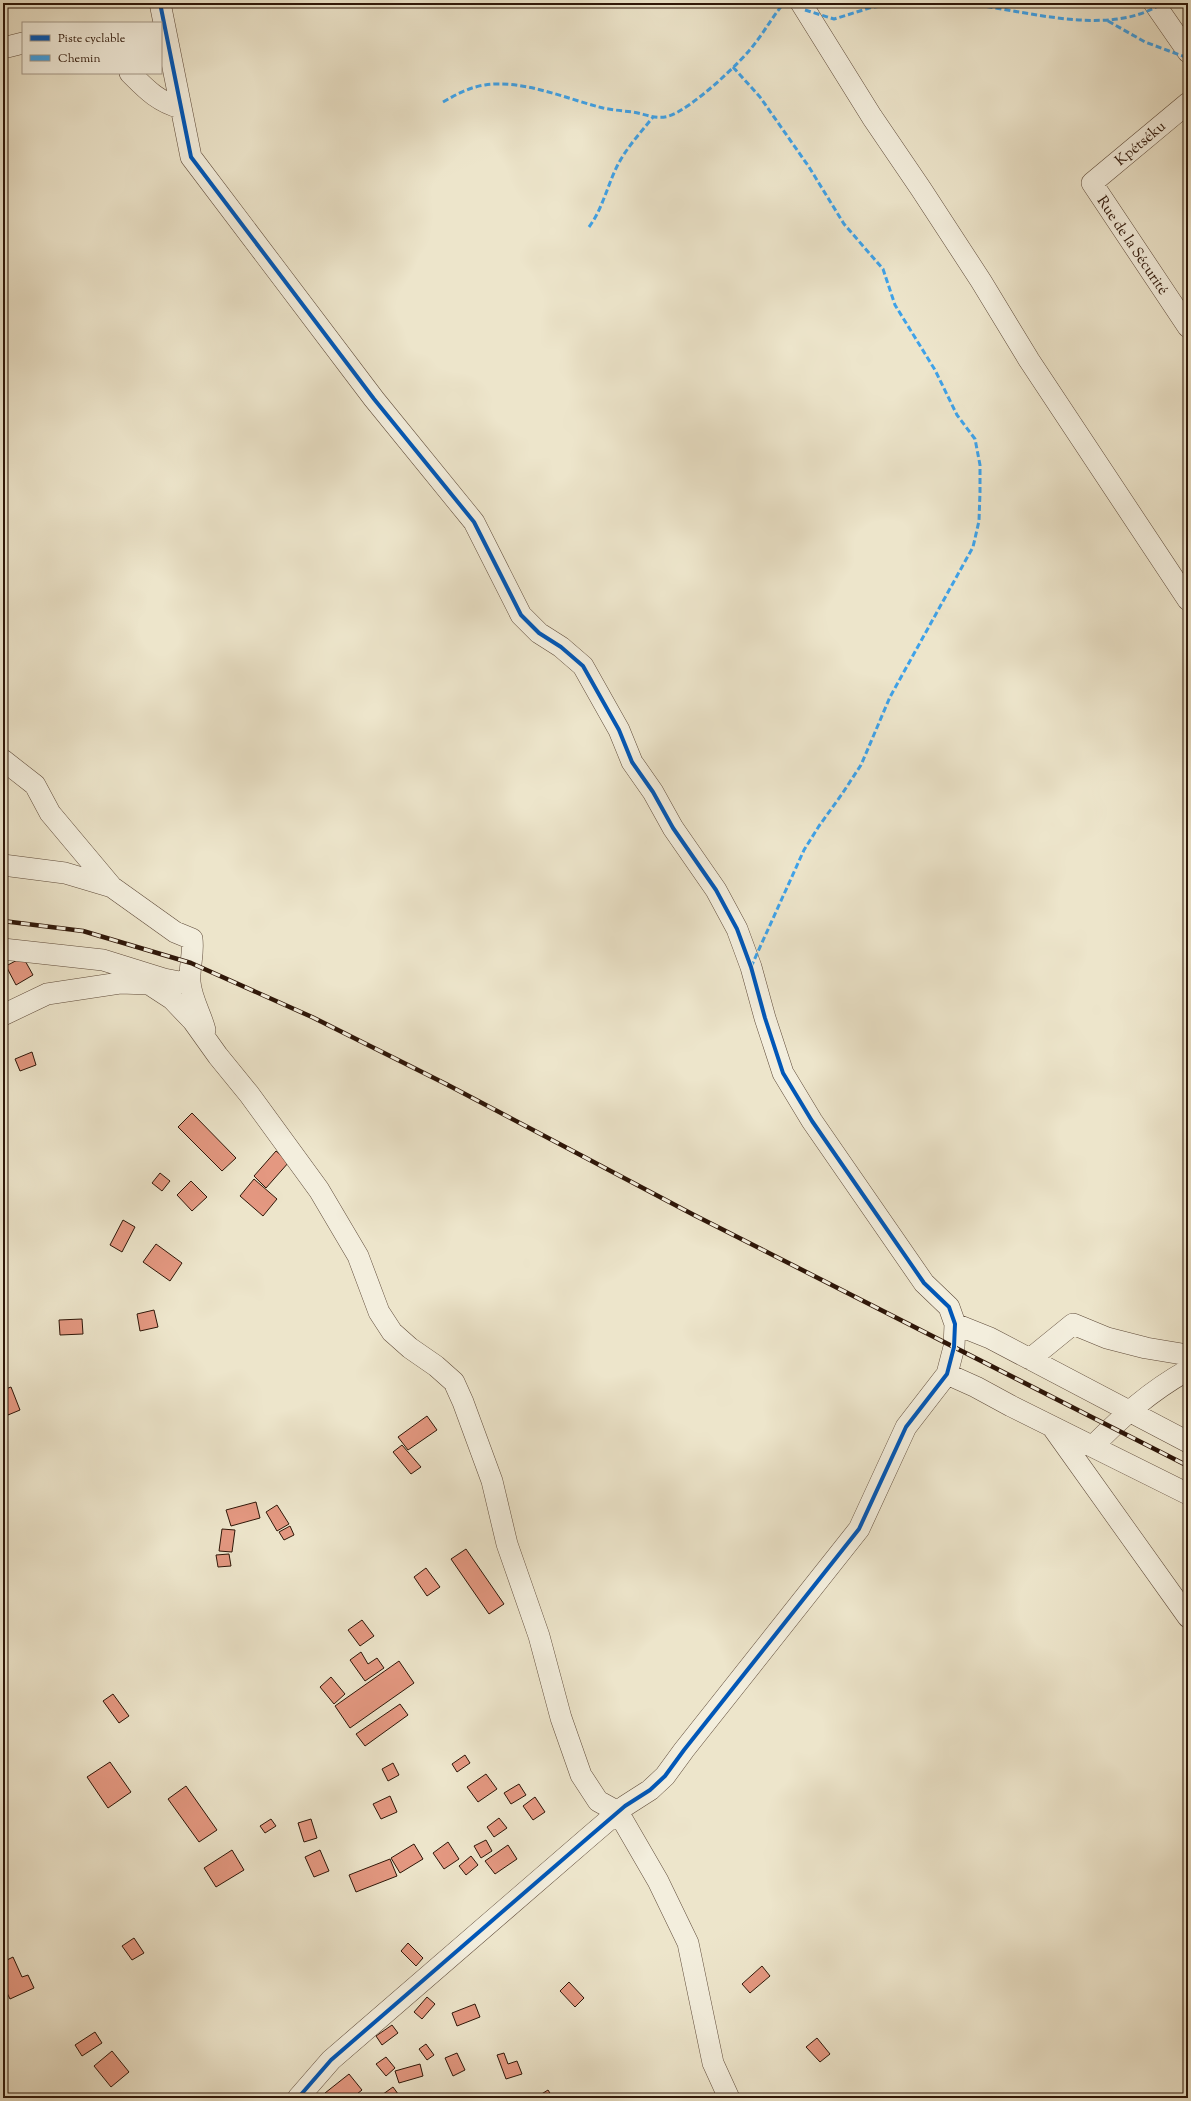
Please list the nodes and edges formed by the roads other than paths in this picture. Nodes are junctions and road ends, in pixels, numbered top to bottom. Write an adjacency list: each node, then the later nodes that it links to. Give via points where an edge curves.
1 (160, 3): 9 (street)
2 (801, 3): 12 (street, via 872,117 981,281 1025,354)
3 (1154, 3): 6 (street)
4 (22, 43): 5 (street)
5 (3, 48)
6 (1188, 52)
7 (131, 74): 9 (street, via 152,96)
8 (1188, 103): 10 (street, Kpétséku)
9 (181, 108): 20 (street, via 191,157 374,399 474,522 521,614 539,633 583,666 619,730 632,762 716,890 737,929 783,1073 812,1121 924,1283 949,1307)
10 (1092, 183): 11 (street, Rue de la Sécurité)
11 (1188, 327)
12 (1188, 600)
13 (3, 760): 15 (street, via 35,785 50,813)
14 (3, 865): 15 (street, via 65,872)
15 (112, 887): 17 (street, via 175,932 192,939)
16 (3, 948): 17 (street, via 103,960 164,979)
17 (190, 984): 19 (street)
18 (3, 1015): 19 (street, via 47,994 120,983 149,984 172,999)
19 (208, 1042): 31 (street, via 319,1190 358,1256 380,1312 392,1332 454,1382 492,1481 507,1544 539,1636 561,1718 581,1775 598,1801)
20 (955, 1324): 22 (street, via 990,1338); 24 (street, via 954,1347)
21 (1188, 1355): 22 (street, via 1107,1338 1073,1324)
22 (1030, 1359): 25 (street)
23 (1188, 1370): 25 (street, via 1160,1386)
24 (947, 1374): 26 (street); 31 (street, via 906,1427 858,1529 665,1776)
25 (1130, 1409): 27 (street); 28 (street)
26 (1051, 1425): 28 (street); 30 (street)
27 (1188, 1442)
28 (1093, 1446): 29 (street)
29 (1188, 1494)
30 (1188, 1617)
31 (618, 1812): 32 (street, via 331,2060); 33 (street, via 658,1881 688,1943 713,2063)
32 (298, 2098)
33 (729, 2098)

